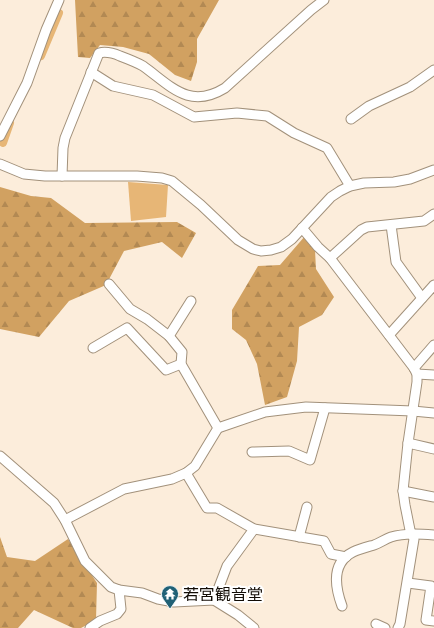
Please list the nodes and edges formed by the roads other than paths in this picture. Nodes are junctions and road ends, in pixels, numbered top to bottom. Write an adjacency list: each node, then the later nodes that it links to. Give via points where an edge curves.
1 (59, 0): 6 (street, via 27,82)
2 (324, 0): 4 (street, via 216,94 196,97 185,95 174,90 142,65 105,51 99,53)
3 (434, 70): 5 (street, via 410,87 369,106)
4 (91, 72): 9 (street, via 65,138); 10 (street, via 114,86 153,95 194,117 237,113 267,116 294,133 327,148)
5 (351, 119)
6 (0, 136)
7 (0, 164): 9 (street, via 24,174)
8 (434, 170): 10 (street, via 410,179)
9 (62, 176): 13 (street, via 137,176 172,181 238,240 254,249 271,250 281,247)
10 (350, 186): 13 (street, via 331,197)
11 (434, 214): 12 (street, via 424,220)
12 (391, 225): 14 (street, via 361,230); 17 (street, via 396,262)
13 (302, 228): 14 (street)
14 (330, 258): 19 (street)
15 (109, 284): 20 (street, via 130,309)
16 (434, 285): 17 (street)
17 (422, 298): 19 (street)
18 (191, 301): 20 (street)
19 (389, 335): 24 (street)
20 (169, 336): 23 (street, via 182,352)
21 (434, 345): 24 (street)
22 (93, 348): 23 (street, via 127,328 166,370)
23 (181, 364): 29 (street)
24 (415, 371): 25 (street); 27 (street, via 417,382)
25 (434, 375)
26 (325, 408): 27 (street); 29 (street, via 306,407 265,412); 32 (street, via 310,460 289,451)
27 (412, 411): 28 (street); 30 (street)
28 (434, 413)
29 (218, 428): 34 (street, via 195,466)
30 (408, 443): 31 (street); 35 (street)
31 (434, 449)
32 (252, 452)
33 (0, 456): 38 (street, via 49,497)
34 (186, 473): 38 (street, via 172,479 124,489); 39 (street, via 207,508 217,508)
35 (403, 491): 36 (street); 40 (street)
36 (434, 497)
37 (307, 507): 42 (street)
38 (65, 520): 45 (street, via 85,561 111,587)
39 (254, 529): 42 (street); 46 (street, via 227,566)
40 (412, 534): 41 (street); 43 (street, via 390,537); 44 (street, via 414,539)
41 (434, 535)
42 (299, 537): 43 (street, via 324,541 331,554)
43 (346, 557): 47 (street, via 338,568 336,579)
44 (408, 582): 48 (street, via 430,586 426,620); 51 (street)
45 (119, 590): 46 (street, via 174,602); 49 (street, via 121,609 117,614)
46 (214, 600): 50 (street)
47 (342, 606)
48 (434, 622)
49 (90, 628)
50 (254, 628)
51 (398, 628)

